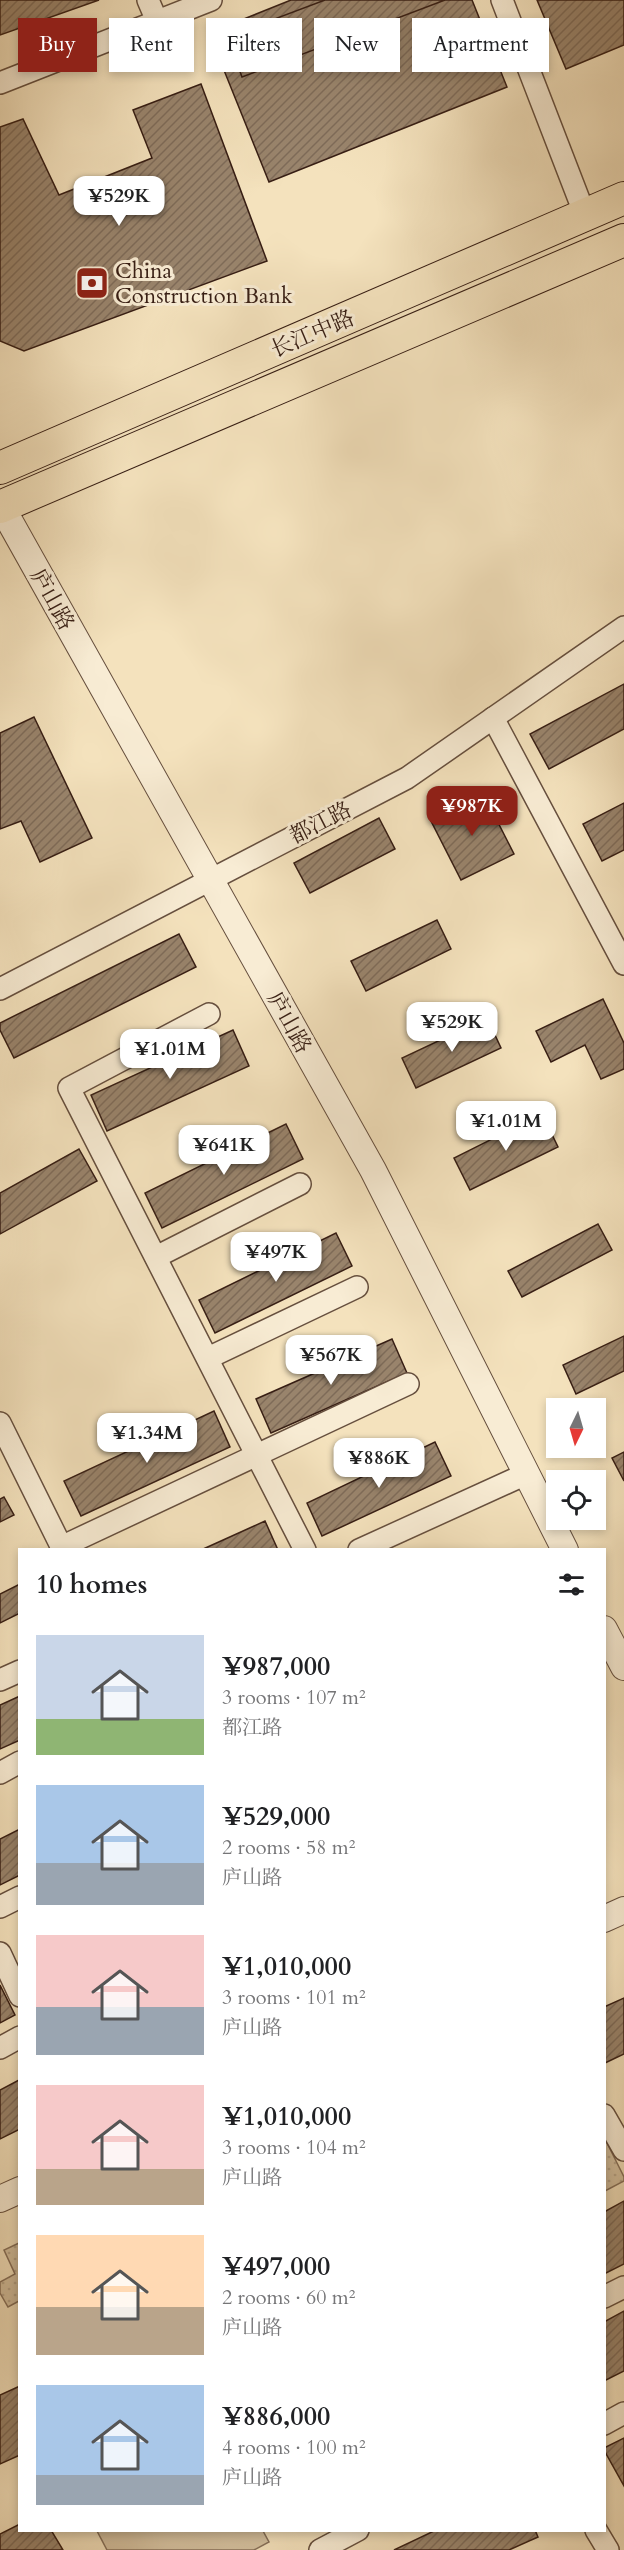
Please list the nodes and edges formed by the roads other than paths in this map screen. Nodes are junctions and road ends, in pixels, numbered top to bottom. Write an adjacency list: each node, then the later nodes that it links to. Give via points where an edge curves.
1 (148, 0): 4 (street)
2 (211, 0): 5 (street)
3 (502, 0): 9 (street)
4 (156, 18)
5 (165, 18)
6 (109, 40): 7 (street)
7 (0, 83)
8 (624, 198): 9 (main road, 长江中路)
9 (585, 215): 11 (main road, 长江中路)
10 (624, 240): 12 (main road, 长江中路)
11 (0, 468)
12 (0, 506): 15 (street, 庐山路)
13 (624, 627): 14 (street, 都江路)
14 (493, 718): 15 (street, 都江路, via 407,778); 16 (street)
15 (210, 878): 17 (street, 都江路); 26 (street, 庐山路, via 373,1170)
16 (624, 964)
17 (0, 990)
18 (209, 1014): 20 (street, via 69,1088)
19 (300, 1184): 20 (street)
20 (156, 1257): 22 (street)
21 (357, 1287): 22 (street)
22 (208, 1358): 25 (street)
23 (408, 1384): 25 (street)
24 (0, 1423): 27 (street)
25 (257, 1454): 27 (street); 28 (street)
26 (526, 1474): 29 (street); 30 (street, 庐山路)
27 (62, 1548)
28 (304, 1548)
29 (363, 1548)
30 (564, 1548)
31 (606, 1633): 32 (street)
32 (624, 1667)
33 (18, 1763): 34 (street)
34 (0, 1773)
35 (18, 1898): 36 (street)
36 (0, 1907)
37 (624, 1910): 38 (street)
38 (606, 1918)
39 (0, 1953): 40 (street)
40 (18, 1992)
41 (18, 2038): 42 (street)
42 (0, 2048)
43 (606, 2118): 44 (street)
44 (624, 2150)
45 (18, 2191): 46 (street)
46 (0, 2199)
47 (624, 2287): 48 (street)
48 (606, 2296)
49 (624, 2413): 50 (street)
50 (606, 2423)
51 (354, 2532): 52 (street)
52 (320, 2550)

